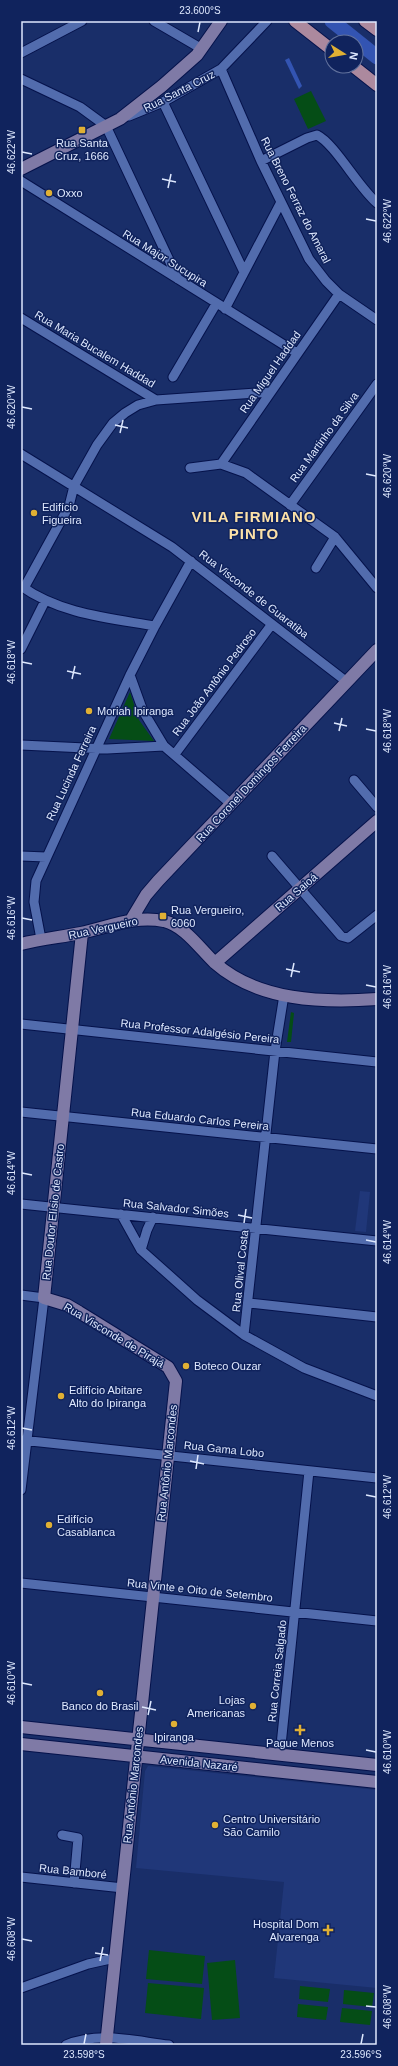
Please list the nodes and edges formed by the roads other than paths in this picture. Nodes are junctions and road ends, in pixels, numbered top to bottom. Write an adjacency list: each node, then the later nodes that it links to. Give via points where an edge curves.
1 (82, 21): 10 (street)
2 (154, 21): 9 (street)
3 (221, 21): 9 (street, Rua Santa Cruz)
4 (266, 21): 11 (street, Rua Santa Cruz)
5 (295, 21): 8 (main road)
6 (365, 21): 7 (main road)
7 (377, 30)
8 (324, 44)
9 (202, 49): 16 (street, Rua Santa Cruz, via 162,86)
10 (21, 52)
11 (221, 70): 15 (street, Rua Santa Cruz); 18 (street, Rua Breno Ferraz do Amaral)
12 (363, 74): 14 (main road)
13 (21, 79): 17 (street, via 80,107)
14 (377, 85)
15 (163, 102): 16 (street, Rua Santa Cruz); 23 (street)
16 (120, 119): 17 (street, Rua Santa Cruz)
17 (106, 126): 19 (street, Rua Santa Cruz); 24 (street)
18 (261, 161): 21 (street, Rua Breno Ferraz do Amaral); 22 (street, via 317,135 326,141 360,186)
19 (21, 169)
20 (21, 181): 24 (street, Rua Major Sucupira)
21 (281, 202): 23 (street); 25 (street, Rua Breno Ferraz do Amaral, via 310,259)
22 (377, 203)
23 (244, 272): 27 (street)
24 (178, 279): 26 (street, Rua Major Sucupira)
25 (339, 294): 29 (street, Rua Breno Ferraz do Amaral); 30 (street, Rua Miguel Haddad)
26 (216, 304): 27 (street, Rua Major Sucupira); 31 (street)
27 (225, 309): 30 (street, Rua Major Sucupira)
28 (21, 318): 34 (street, Rua Maria Bucalem Haddad)
29 (377, 320)
30 (297, 353): 33 (street, Rua Miguel Haddad)
31 (173, 377)
32 (377, 384): 39 (street, Rua Martinho da Silva)
33 (270, 392): 34 (street); 36 (street, Rua Miguel Haddad)
34 (156, 400): 38 (street, via 125,413 114,423 97,445)
35 (21, 454): 38 (street, Rua Visconde de Guaratiba)
36 (221, 464): 37 (street); 39 (street, via 246,473)
37 (190, 468)
38 (74, 486): 41 (street, Rua Visconde de Guaratiba); 43 (street, via 69,506)
39 (290, 505): 40 (street)
40 (335, 537): 42 (street); 44 (street)
41 (192, 561): 46 (street, Rua Visconde de Guaratiba); 47 (street, Rua Lucinda Ferreira)
42 (316, 568)
43 (22, 587): 45 (street)
44 (377, 588)
45 (45, 601): 47 (street, via 92,615); 48 (street)
46 (272, 624): 51 (street, Rua Visconde de Guaratiba); 55 (street, Rua João Antônio Pedroso)
47 (155, 626): 50 (street, Rua Lucinda Ferreira)
48 (21, 649)
49 (377, 650): 51 (street, Rua Coronel Domingos Ferreira)
50 (130, 675): 53 (street, via 142,711); 54 (street, Rua Lucinda Ferreira)
51 (347, 682): 57 (street, Rua Coronel Domingos Ferreira)
52 (21, 745): 54 (street)
53 (164, 746): 54 (street); 55 (street)
54 (96, 749): 61 (street, Rua Lucinda Ferreira)
55 (175, 754): 57 (street)
56 (354, 780): 58 (street)
57 (231, 804): 64 (street, Rua Coronel Domingos Ferreira)
58 (377, 807)
59 (377, 821): 63 (street, Rua Saioá)
60 (21, 856): 61 (street)
61 (46, 856): 69 (street, Rua Lucinda Ferreira, via 34,892)
62 (272, 856): 63 (street)
63 (300, 888): 65 (street, via 341,936 348,938); 71 (street, Rua Saioá)
64 (146, 895): 66 (street, Rua Coronel Domingos Ferreira); 67 (street)
65 (377, 915)
66 (132, 920): 67 (street, Rua Vergueiro); 68 (street, Rua Vergueiro)
67 (151, 920): 71 (street, Rua Vergueiro, via 166,922 182,930)
68 (82, 933): 69 (street, Rua Vergueiro); 75 (street, Rua Doutor Elísio de Castro)
69 (41, 939): 70 (street, Rua Vergueiro)
70 (21, 944)
71 (215, 963): 72 (street, Rua Vergueiro, via 251,985)
72 (284, 995): 73 (street, Rua Vergueiro, via 318,1000); 76 (street, Rua Olival Costa)
73 (377, 999)
74 (21, 1024): 75 (street, Rua Professor Adalgésio Pereira)
75 (73, 1030): 76 (street, Rua Professor Adalgésio Pereira); 79 (street, Rua Doutor Elísio de Castro)
76 (275, 1051): 77 (street, Rua Professor Adalgésio Pereira); 80 (street, Rua Olival Costa)
77 (377, 1062)
78 (21, 1112): 79 (street, Rua Eduardo Carlos Pereira)
79 (63, 1116): 80 (street, Rua Eduardo Carlos Pereira); 83 (street, Rua Doutor Elísio de Castro)
80 (266, 1138): 81 (street, Rua Eduardo Carlos Pereira); 86 (street, Rua Olival Costa)
81 (377, 1149)
82 (21, 1204): 83 (street, Rua Salvador Simões)
83 (54, 1207): 84 (street, Rua Salvador Simões); 90 (street, Rua Doutor Elísio de Castro)
84 (121, 1214): 85 (street, Rua Salvador Simões); 88 (street)
85 (153, 1218): 86 (street, Rua Salvador Simões); 88 (street)
86 (257, 1228): 87 (street, Rua Salvador Simões); 91 (street, Rua Olival Costa)
87 (377, 1241)
88 (141, 1250): 93 (street, via 198,1300)
89 (21, 1295): 90 (street, Rua Visconde de Pirajá)
90 (44, 1298): 94 (street, Rua Visconde de Pirajá, via 79,1312 168,1367); 96 (street, Rua Doutor Elísio de Castro)
91 (249, 1303): 92 (street); 93 (street, Rua Olival Costa)
92 (377, 1317)
93 (244, 1335): 95 (street, via 304,1368)
94 (176, 1381): 97 (street, Rua Antônio Marcondes)
95 (377, 1396)
96 (24, 1440): 97 (street, Rua Gama Lobo); 100 (street, Rua Doutor Elísio de Castro)
97 (167, 1455): 98 (street, Rua Gama Lobo); 102 (street, Rua Antônio Marcondes)
98 (310, 1471): 99 (street, Rua Gama Lobo); 103 (street, Rua Correia Salgado)
99 (377, 1478)
100 (21, 1490)
101 (21, 1583): 102 (street, Rua Vinte e Oito de Setembro)
102 (154, 1597): 103 (street, Rua Vinte e Oito de Setembro); 106 (street, Rua Antônio Marcondes)
103 (295, 1612): 104 (street, Rua Vinte e Oito de Setembro); 108 (street, Rua Correia Salgado)
104 (377, 1621)
105 (21, 1727): 106 (street, Avenida Nazaré)
106 (138, 1740): 108 (street, Avenida Nazaré); 109 (street, Rua Antônio Marcondes)
107 (21, 1744): 109 (street, Avenida Nazaré)
108 (280, 1755): 110 (street, Avenida Nazaré)
109 (136, 1757): 111 (street, Avenida Nazaré); 115 (street, Rua Antônio Marcondes)
110 (377, 1765)
111 (377, 1782)
112 (62, 1835): 114 (street, via 78,1838)
113 (21, 1878): 114 (street, Rua Bamboré)
114 (74, 1883): 115 (street, Rua Bamboré)
115 (123, 1888): 116 (street, Rua Antônio Marcondes)
116 (115, 1958): 117 (street, via 88,1964); 118 (street, Rua Antônio Marcondes)
117 (21, 1988)
118 (106, 2041): 119 (street, via 86,2038); 120 (street)
119 (66, 2045)
120 (169, 2045)

